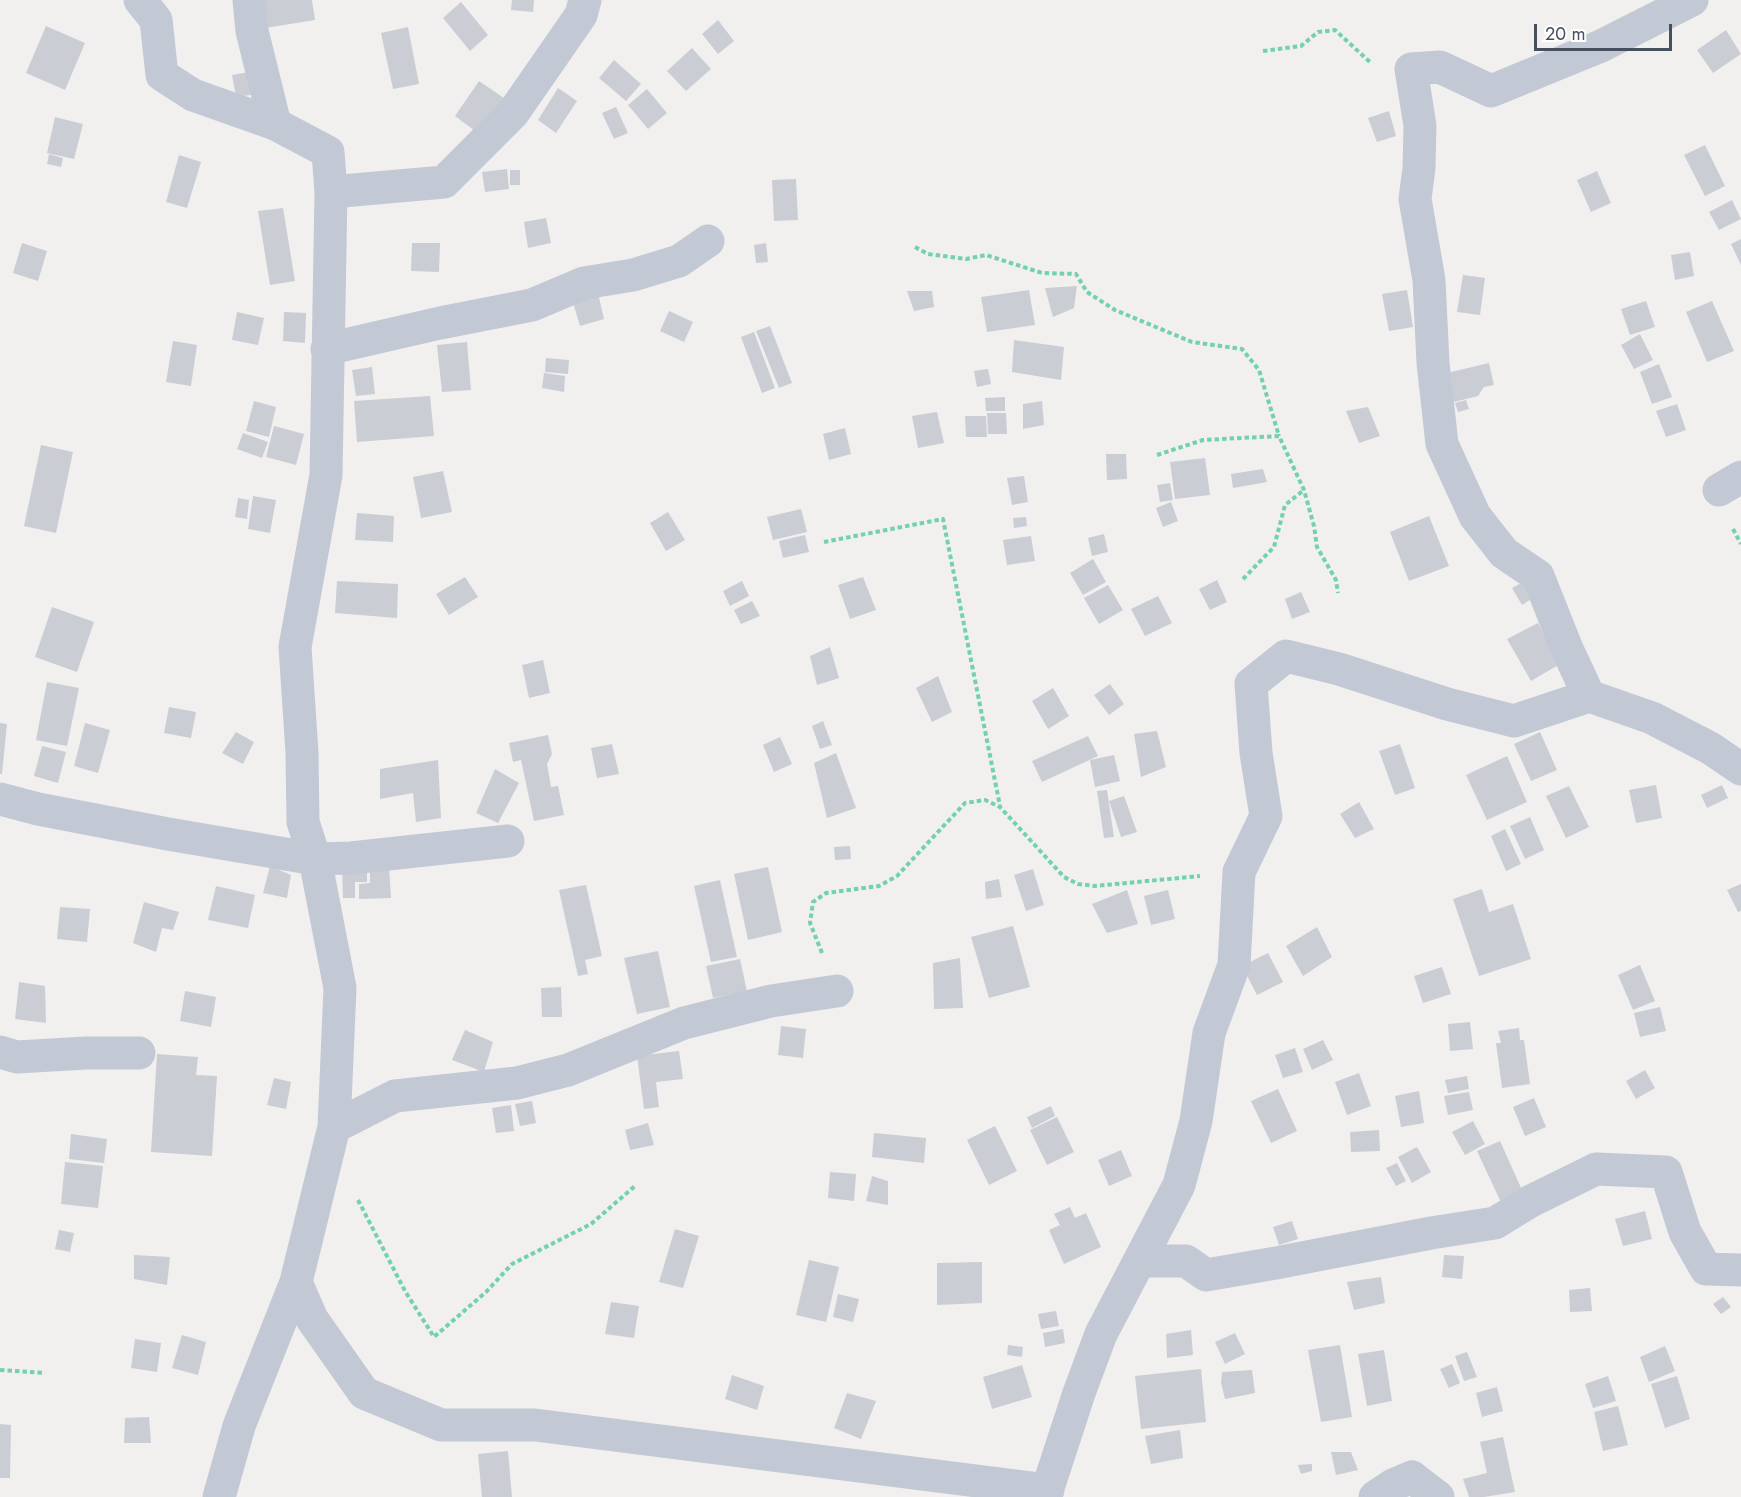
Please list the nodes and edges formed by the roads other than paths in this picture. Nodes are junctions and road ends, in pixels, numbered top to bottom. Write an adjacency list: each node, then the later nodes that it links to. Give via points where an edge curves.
1 (140, 0): 5 (street, via 156,20 162,75 193,95)
2 (249, 0): 5 (street, via 252,31)
3 (585, 0): 6 (street, via 581,15 513,113 444,182)
4 (1692, 0): 9 (street, via 1601,46 1491,91 1440,67 1411,69 1420,126 1414,199 1429,280 1442,444 1475,516 1504,553 1538,576)
5 (275, 124): 6 (street, via 328,152)
6 (331, 192): 8 (street)
7 (708, 241): 8 (street, via 679,261 633,275 584,283 532,305)
8 (327, 349): 13 (street, via 326,475 295,647 303,822)
9 (1589, 696): 10 (street, via 1652,718); 18 (street, via 1514,721 1286,656 1251,684 1266,816 1239,873 1234,965 1209,1033 1197,1121 1179,1185)
10 (1741, 769)
11 (0, 799): 13 (street, via 103,822)
12 (508, 841): 13 (street)
13 (315, 859): 17 (street, via 340,988)
14 (837, 991): 17 (street, via 771,1001 684,1023 568,1070 527,1080 395,1096)
15 (0, 1052): 16 (street, via 17,1057)
16 (140, 1053)
17 (334, 1127): 20 (street)
18 (1140, 1261): 19 (street, via 1186,1261 1206,1275 1495,1224 1596,1169 1666,1172 1685,1232 1706,1269); 21 (street, via 1101,1334)
19 (1741, 1270)
20 (296, 1282): 21 (street, via 312,1319 364,1393 441,1425 535,1425); 22 (street, via 239,1426)
21 (1046, 1494)
22 (219, 1497)
23 (1375, 1497): 24 (street, via 1413,1477)
24 (1438, 1497)

